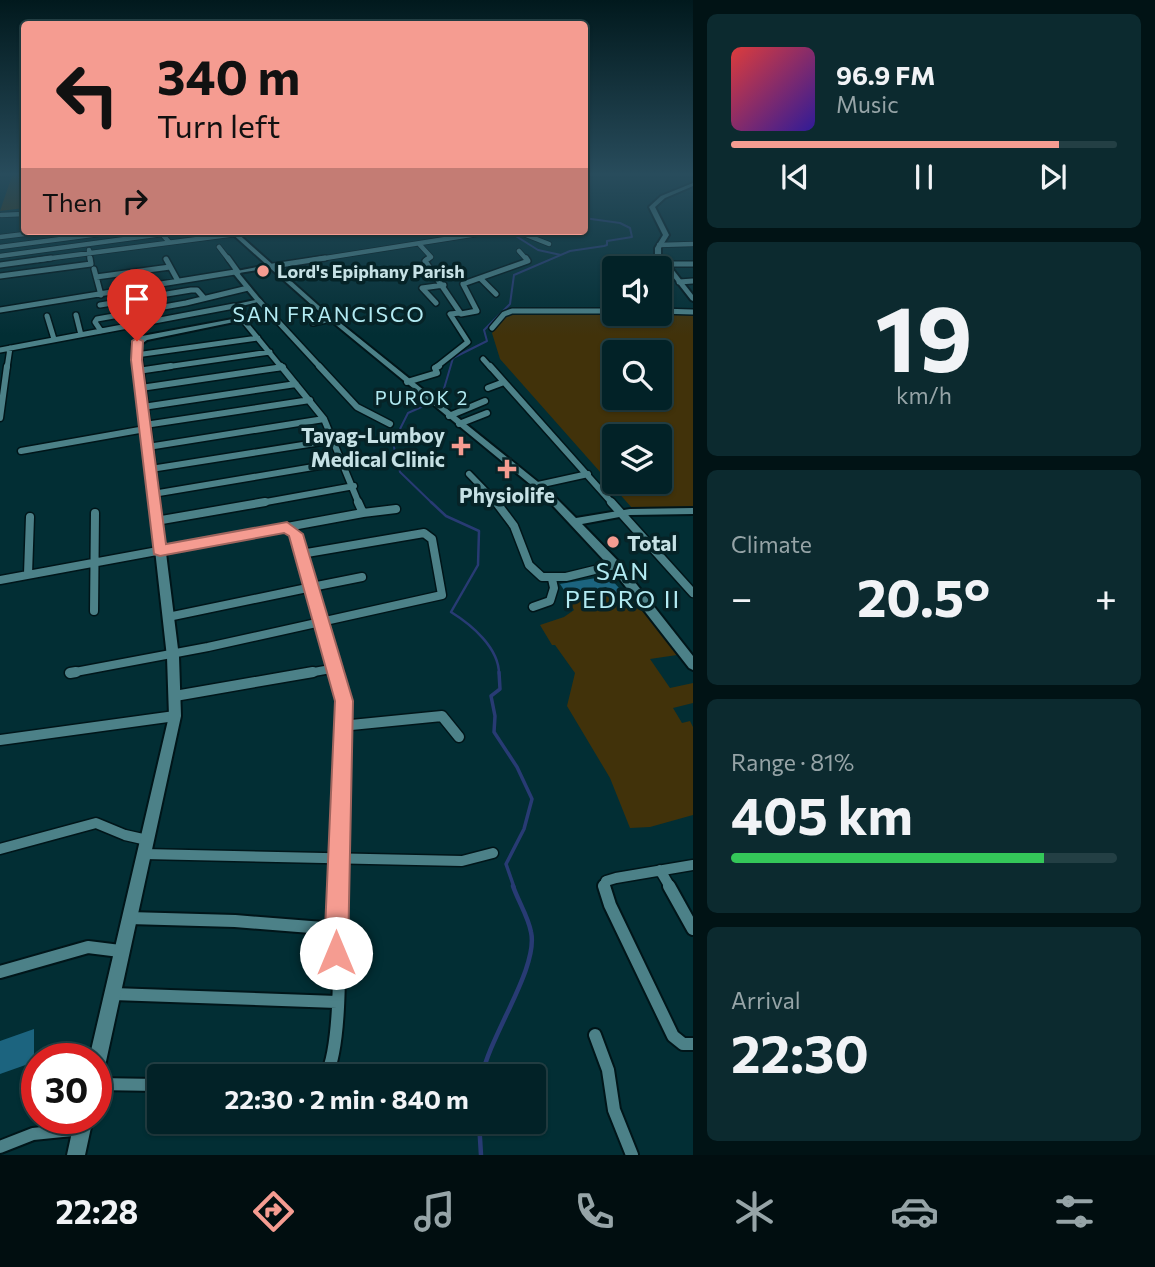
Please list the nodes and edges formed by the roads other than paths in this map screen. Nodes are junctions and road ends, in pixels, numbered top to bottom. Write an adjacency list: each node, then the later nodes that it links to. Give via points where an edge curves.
1 (662, 227): 18 (street, via 666,235)
2 (21, 234): 11 (street)
3 (92, 235): 19 (street)
4 (155, 235): 14 (street)
5 (163, 235): 13 (street)
6 (192, 235): 12 (street)
7 (217, 235): 12 (street)
8 (237, 235): 29 (street)
9 (474, 235): 17 (street)
10 (526, 235): 15 (street)
11 (0, 237)
12 (194, 239): 13 (street)
13 (169, 242): 22 (street)
14 (88, 244): 22 (street); 23 (street)
15 (549, 244)
16 (693, 244): 18 (street)
17 (420, 245): 29 (street); 40 (street, via 431,257 424,260)
18 (659, 246): 24 (street)
19 (0, 247)
20 (219, 247): 32 (street)
21 (519, 251): 36 (street, via 528,261)
22 (89, 254): 28 (street); 34 (street, via 91,264)
23 (0, 256)
24 (659, 256)
25 (166, 259): 30 (street)
26 (691, 263): 27 (street)
27 (672, 264)
28 (0, 265)
29 (273, 266): 32 (street); 59 (street)
30 (170, 267): 35 (street); 37 (street)
31 (94, 269): 35 (street)
32 (237, 272): 37 (street); 41 (street)
33 (672, 273): 39 (street)
34 (0, 276)
35 (96, 277): 43 (street)
36 (481, 279): 42 (street); 55 (street, via 463,284 477,311)
37 (178, 281): 43 (street)
38 (693, 281): 39 (street)
39 (679, 282): 45 (street)
40 (444, 285): 47 (street, via 422,288); 55 (street)
41 (248, 288): 44 (street); 46 (street)
42 (496, 294)
43 (101, 295): 50 (street)
44 (202, 299): 48 (street, via 197,290 191,290); 51 (street); 62 (street, via 97,319)
45 (693, 299)
46 (259, 301): 49 (street); 85 (street, via 357,407)
47 (436, 303)
48 (100, 306)
49 (234, 306): 51 (street); 58 (street)
50 (0, 310)
51 (211, 311): 62 (street)
52 (602, 311): 61 (street, via 512,311)
53 (672, 311): 54 (street)
54 (693, 312)
55 (460, 313): 73 (street, via 450,314 468,342 445,365 435,368 437,373)
56 (76, 315): 63 (street)
57 (47, 316): 65 (street)
58 (242, 319): 64 (street); 69 (street, via 145,338 136,344)
59 (331, 319): 60 (street); 73 (street)
60 (313, 323)
61 (492, 328)
62 (101, 331): 63 (street)
63 (81, 335): 65 (street)
64 (258, 338): 68 (street); 69 (street)
65 (54, 339): 66 (street)
66 (10, 348): 67 (street); 83 (street)
67 (0, 349)
68 (270, 352): 71 (street); 72 (street)
69 (136, 355): 72 (street)
70 (483, 359): 74 (street)
71 (283, 367): 75 (street); 77 (street)
72 (138, 371): 77 (street)
73 (407, 382): 82 (street)
74 (504, 382): 76 (street); 94 (street)
75 (296, 384): 78 (street); 80 (street)
76 (488, 387)
77 (141, 388): 80 (street)
78 (310, 400): 84 (street); 87 (street)
79 (485, 401): 82 (street)
80 (142, 407): 87 (street)
81 (488, 413): 86 (street)
82 (449, 416): 86 (street)
83 (0, 418)
84 (324, 419): 88 (street); 89 (street)
85 (390, 424)
86 (459, 424): 95 (street)
87 (145, 427): 89 (street); 90 (street)
88 (334, 440): 91 (street); 92 (street)
89 (148, 447): 92 (street)
90 (21, 451)
91 (343, 462): 96 (street); 97 (street)
92 (151, 469): 97 (street)
93 (469, 474): 113 (street, via 510,519 530,566 543,578)
94 (587, 474): 95 (street); 102 (street)
95 (538, 485): 105 (street)
96 (354, 486): 101 (street); 104 (street)
97 (153, 494): 104 (street)
98 (396, 509): 101 (street)
99 (693, 511): 102 (street)
100 (95, 513): 109 (street)
101 (363, 513): 106 (street)
102 (622, 513): 105 (street); 116 (street)
103 (30, 517): 111 (street)
104 (156, 521): 107 (street)
105 (575, 522): 110 (street)
106 (287, 527): 107 (street); 108 (street, via 296,534)
107 (160, 551): 109 (street); 119 (street)
108 (302, 554): 115 (street); 120 (street, via 414,533 432,539 443,588 440,597)
109 (94, 563): 111 (street); 118 (street)
110 (615, 565): 113 (street); 122 (street)
111 (28, 574): 114 (street)
112 (362, 577): 115 (street)
113 (552, 579): 117 (street, via 550,601)
114 (0, 580)
115 (312, 587): 119 (street); 120 (street)
116 (693, 593)
117 (533, 607)
118 (94, 611)
119 (168, 617): 123 (street)
120 (324, 624): 123 (street); 125 (street)
121 (693, 646): 122 (street)
122 (681, 649): 124 (street)
123 (172, 653): 126 (street); 127 (street)
124 (693, 665)
125 (336, 668): 127 (street); 129 (street, via 344,701)
126 (70, 673)
127 (175, 695): 128 (street)
128 (175, 716): 131 (street); 132 (street)
129 (341, 726): 130 (street, via 442,716); 136 (street)
130 (458, 737)
131 (0, 740)
132 (147, 840): 133 (street, via 96,823); 135 (street)
133 (0, 849)
134 (493, 853): 136 (street, via 462,861)
135 (144, 854): 136 (street); 139 (street)
136 (338, 857): 140 (street)
137 (693, 865): 138 (street)
138 (660, 870): 141 (street); 148 (street, via 610,879 604,887 673,1036 679,1043)
139 (128, 918): 140 (street); 142 (street)
140 (336, 929): 145 (street)
141 (693, 929)
142 (120, 951): 143 (street, via 88,947); 144 (street)
143 (0, 972)
144 (113, 994): 145 (street); 147 (street)
145 (337, 1002): 149 (street)
146 (596, 1035): 156 (street, via 608,1070 614,1110)
147 (101, 1043)
148 (693, 1044)
149 (332, 1064)
150 (112, 1084): 151 (street)
151 (147, 1085)
152 (38, 1134): 154 (street)
153 (81, 1134): 155 (street)
154 (0, 1147)
155 (76, 1155)
156 (632, 1155)

